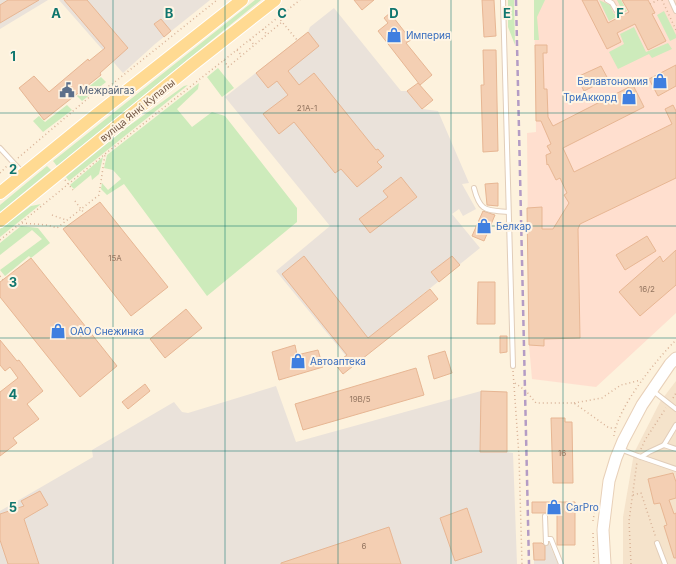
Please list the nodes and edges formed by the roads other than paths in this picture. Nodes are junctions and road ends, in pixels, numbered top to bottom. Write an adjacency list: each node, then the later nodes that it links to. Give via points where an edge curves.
1 (242, 0): 9 (main road, вуліца Янкі Купалы)
2 (275, 0): 13 (main road, вуліца Янкі Купалы)
3 (503, 0): 12 (lane)
4 (607, 0): 6 (lane)
5 (671, 0): 7 (lane)
6 (616, 10)
7 (676, 11)
8 (0, 148): 9 (lane)
9 (23, 174): 11 (main road, вуліца Янкі Купалы)
10 (474, 188): 12 (lane, via 482,207)
11 (0, 193)
12 (508, 212): 15 (lane)
13 (0, 221)
14 (676, 358): 16 (main road)
15 (513, 366)
16 (652, 390): 17 (lane); 20 (main road)
17 (676, 409)
18 (676, 425): 19 (lane)
19 (664, 445): 21 (lane); 22 (lane)
20 (620, 449): 22 (lane); 27 (main road, via 609,481 603,530)
21 (676, 449)
22 (639, 457): 23 (lane)
23 (676, 469)
24 (545, 516): 26 (lane, via 546,541 550,539)
25 (658, 543): 28 (lane)
26 (562, 564)
27 (605, 564)
28 (665, 564)

